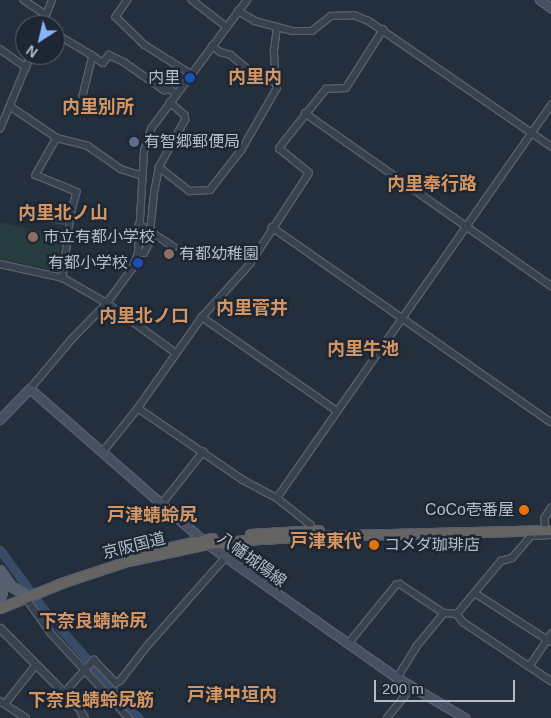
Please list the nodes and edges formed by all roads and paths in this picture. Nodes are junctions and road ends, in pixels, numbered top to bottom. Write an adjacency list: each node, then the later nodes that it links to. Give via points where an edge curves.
1 (24, 0): 9 (street)
2 (52, 0): 9 (street)
3 (128, 0): 19 (street, via 116,17 145,45)
4 (192, 0): 10 (street)
5 (246, 0): 8 (street)
6 (540, 0): 7 (main road)
7 (551, 8)
8 (238, 11): 10 (street); 11 (street)
9 (45, 14)
10 (227, 27): 14 (street)
11 (277, 27): 12 (street, via 312,31 331,16 354,15); 20 (street, via 274,51)
12 (383, 30): 26 (street, via 346,88 326,89); 28 (street)
13 (65, 39): 16 (street)
14 (212, 46): 19 (street); 20 (street, via 256,76)
15 (0, 50): 18 (street)
16 (92, 56): 21 (street, via 103,63 108,55 164,90 170,89); 22 (street)
17 (27, 65): 18 (street)
18 (26, 68): 25 (street)
19 (192, 74): 21 (street)
20 (276, 83): 31 (street, via 277,88 242,149 210,190 190,191)
21 (177, 94): 23 (street)
22 (83, 96)
23 (170, 103): 31 (street, via 185,116 185,120); 32 (street, via 149,134)
24 (551, 105): 28 (street)
25 (10, 106): 27 (street); 29 (street)
26 (305, 113): 34 (street); 35 (street, via 279,149 309,173)
27 (0, 129)
28 (532, 132): 30 (street); 34 (street)
29 (57, 138): 32 (street, via 88,146 116,166); 40 (street, via 36,175 77,192)
30 (551, 146)
31 (160, 167): 36 (street, via 154,193)
32 (142, 176): 33 (street)
33 (139, 224): 36 (street); 38 (street)
34 (467, 226): 41 (street); 44 (street)
35 (272, 227): 43 (street, via 244,270); 44 (street)
36 (152, 233): 37 (street); 38 (street, via 144,253)
37 (174, 247)
38 (138, 253): 42 (street, via 132,268)
39 (0, 264): 40 (street)
40 (63, 278): 42 (street)
41 (551, 286)
42 (107, 303): 45 (street); 46 (street)
43 (202, 317): 45 (street); 48 (street)
44 (402, 318): 48 (street); 50 (street)
45 (176, 353): 47 (street)
46 (30, 389): 49 (main road); 52 (main road, 八幡城陽線)
47 (138, 408): 51 (street); 52 (street)
48 (337, 412): 53 (street)
49 (0, 420)
50 (551, 422)
51 (203, 452): 53 (street, via 243,480); 54 (street)
52 (102, 453): 54 (main road, 八幡城陽線)
53 (277, 498): 57 (street, via 310,525)
54 (161, 504): 59 (main road, 八幡城陽線)
55 (551, 508): 56 (street, via 544,520)
56 (549, 527): 57 (highway, 京阪国道); 59 (highway, 京阪国道)
57 (311, 530): 59 (highway, 京阪国道)
58 (551, 535): 63 (street, via 531,536 512,558 501,561)
59 (204, 542): 60 (main road, 八幡城陽線); 64 (highway, 京阪国道, via 128,561)
60 (225, 558): 71 (main road, 八幡城陽線); 74 (street, via 120,681 116,683 94,660)
61 (0, 570): 64 (main road, via 11,586)
62 (0, 586): 65 (main road)
63 (475, 593): 68 (street); 70 (street)
64 (25, 595): 65 (highway, 京阪国道); 66 (highway, 京阪国道); 74 (street, via 51,633)
65 (0, 600)
66 (0, 608)
67 (444, 613): 68 (street); 71 (street, via 400,584 396,585); 75 (street)
68 (457, 614): 73 (street, via 463,622)
69 (0, 628): 72 (street)
70 (550, 639): 73 (street)
71 (348, 644): 75 (main road, 八幡城陽線)
72 (36, 665): 78 (street); 79 (street)
73 (529, 667): 76 (street)
74 (84, 670): 78 (street); 83 (street)
75 (397, 678): 77 (main road, 八幡城陽線)
76 (551, 681)
77 (412, 687): 84 (street); 85 (main road, 八幡城陽線)
78 (62, 694): 82 (street, via 79,708)
79 (2, 702): 80 (street)
80 (16, 715): 81 (street)
81 (26, 718)
82 (84, 718)
83 (129, 718)
84 (388, 718)
85 (465, 718)

